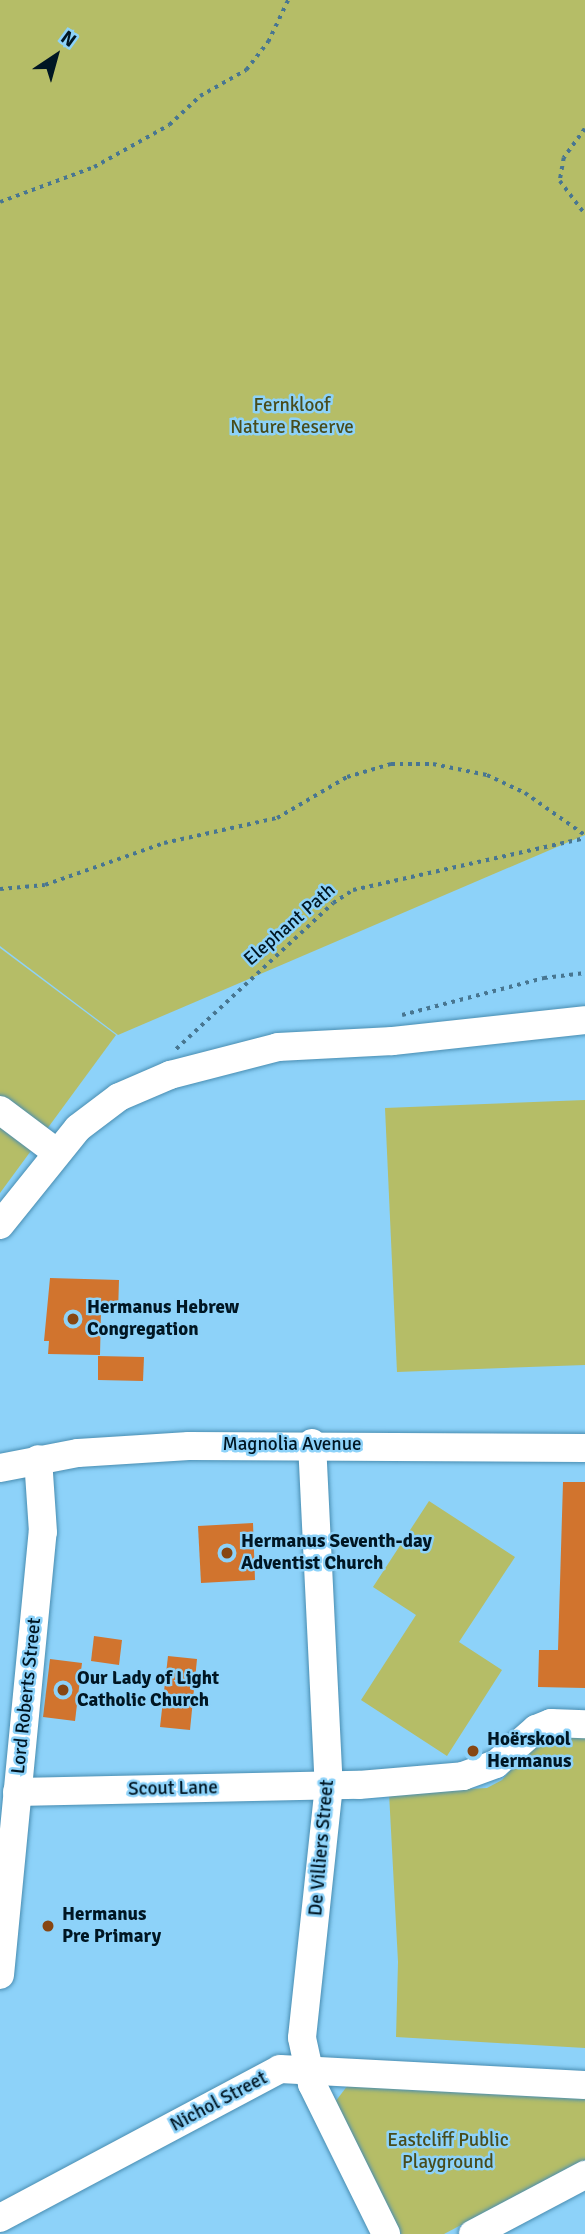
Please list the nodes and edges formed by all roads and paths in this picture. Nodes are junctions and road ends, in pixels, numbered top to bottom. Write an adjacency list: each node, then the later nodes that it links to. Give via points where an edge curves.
1 (288, 0): 3 (path, via 268,42 246,70 200,96 169,125 94,167)
2 (585, 129): 4 (path, via 564,158 560,181)
3 (0, 202)
4 (585, 214)
5 (585, 836): 6 (path, via 525,793 487,775 433,764 391,764 346,777 277,818 164,843 45,885); 10 (path, Elephant Path, via 353,890 333,903)
6 (0, 890)
7 (585, 973): 8 (path, via 544,978)
8 (398, 1016)
9 (585, 1020): 12 (street, via 393,1041 278,1047 207,1063 135,1089 91,1116)
10 (172, 1053)
11 (0, 1111): 12 (street)
12 (56, 1152): 13 (street)
13 (0, 1225)
14 (312, 1443): 15 (street, Magnolia Avenue); 16 (street, Magnolia Avenue, via 175,1446); 19 (street, De Villiers Street)
15 (585, 1448)
16 (37, 1459): 17 (street, Magnolia Avenue); 20 (street, Lord Roberts Street, via 43,1532)
17 (2, 1460)
18 (585, 1724): 19 (street, Scout Lane, via 551,1723 536,1729 481,1773)
19 (329, 1785): 20 (street, Scout Lane); 22 (street, De Villiers Street, via 302,2038)
20 (17, 1792): 21 (street, Lord Roberts Street)
21 (0, 1975)
22 (307, 2070): 23 (street, Nichol Street, via 340,2076); 25 (street, Nichol Street, via 280,2069); 27 (street, De Villiers Street)
23 (585, 2085)
24 (585, 2175): 26 (street)
25 (0, 2218)
26 (491, 2230)
27 (386, 2234)

